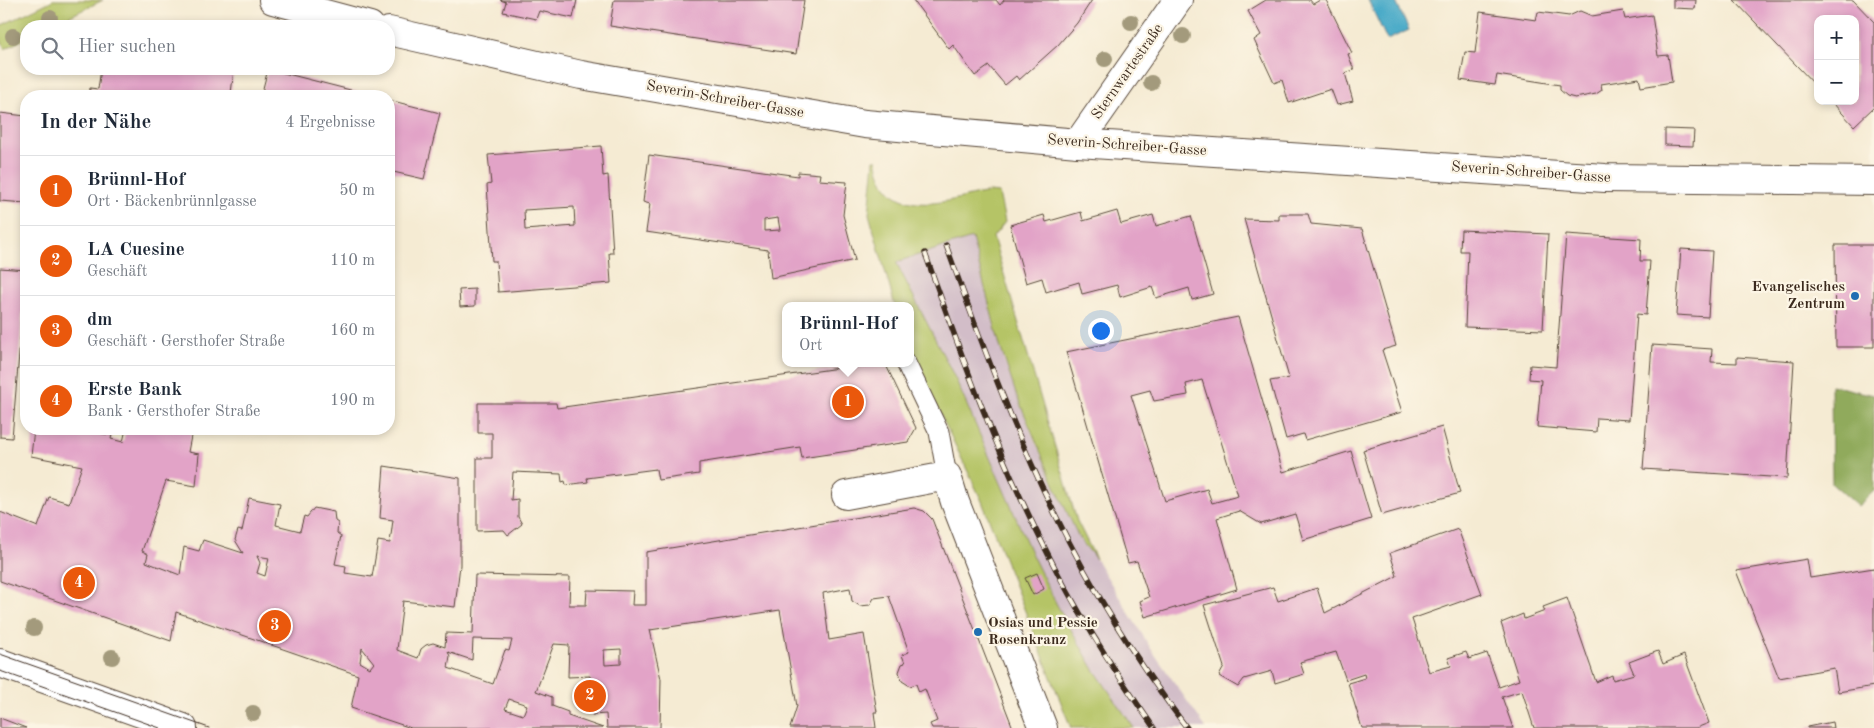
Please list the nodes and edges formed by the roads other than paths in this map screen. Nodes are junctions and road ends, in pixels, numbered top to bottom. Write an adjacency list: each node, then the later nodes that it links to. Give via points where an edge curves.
1 (274, 0): 3 (street)
2 (1178, 0): 5 (street, Sternwartestraße)
3 (348, 20)
4 (395, 32): 5 (street, Severin-Schreiber-Gasse, via 581,75 865,124)
5 (1078, 143): 6 (street, Severin-Schreiber-Gasse, via 1605,178)
6 (1874, 181)
7 (908, 367): 8 (lane, via 939,432)
8 (948, 476): 9 (street); 12 (street, via 955,502)
9 (846, 495)
10 (0, 663): 11 (street)
11 (183, 728)
12 (1043, 728)

